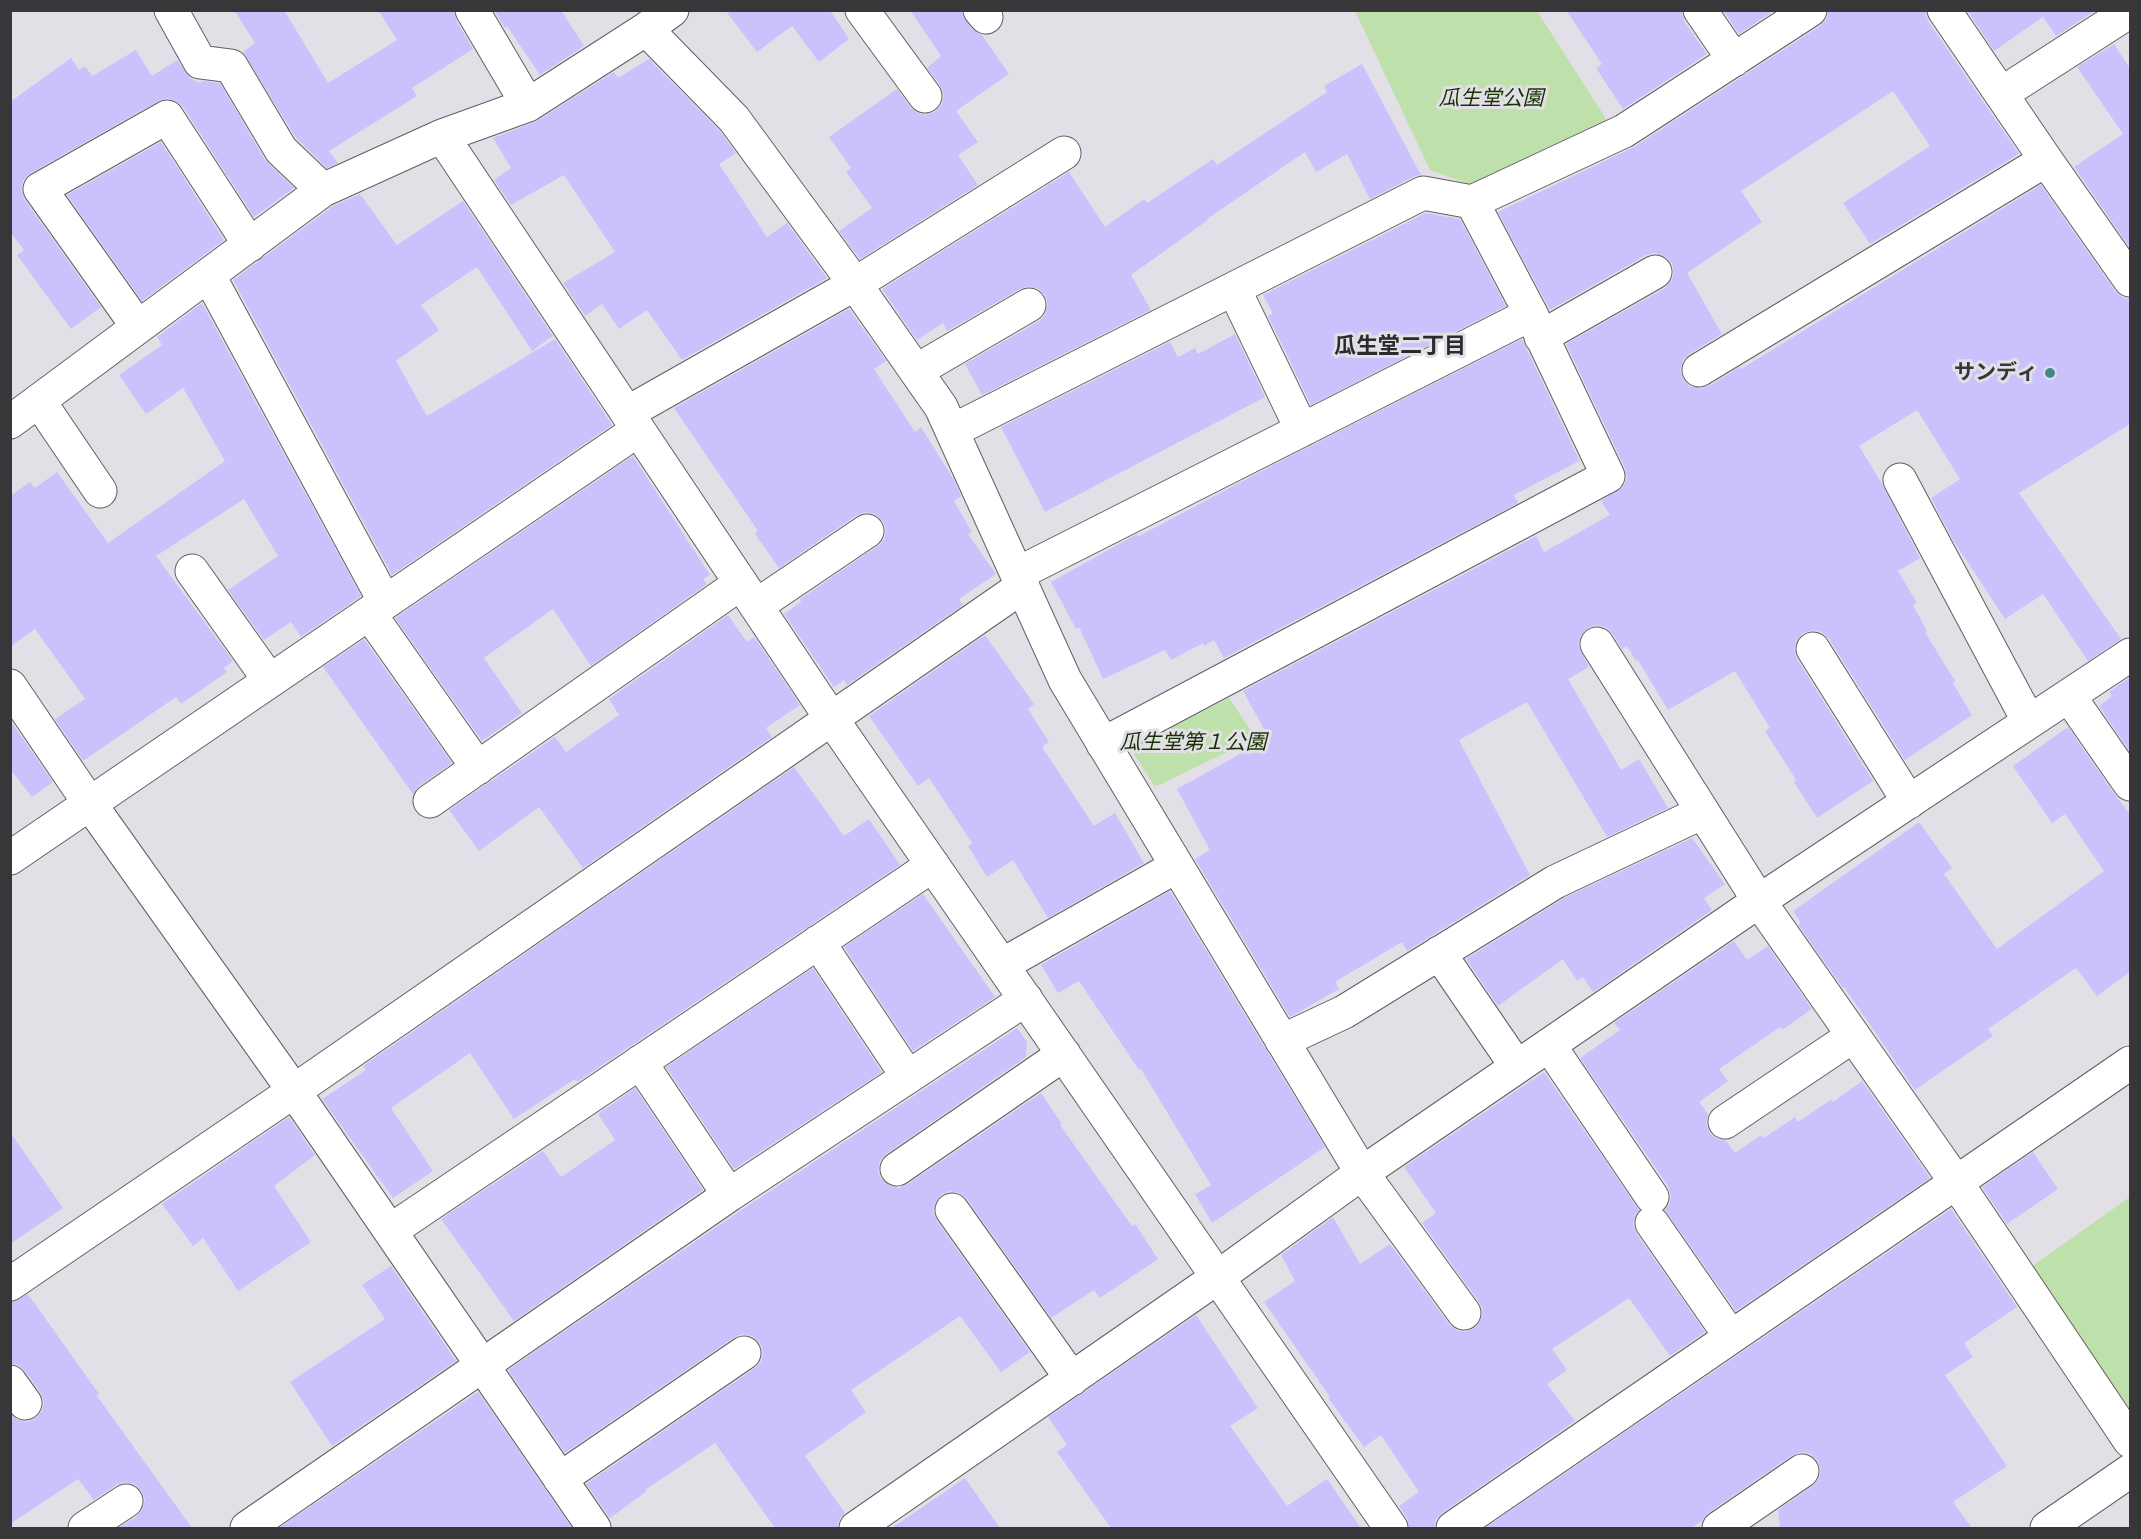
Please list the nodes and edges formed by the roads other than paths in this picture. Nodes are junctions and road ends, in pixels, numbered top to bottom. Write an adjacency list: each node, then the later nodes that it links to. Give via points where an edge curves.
1 (171, 10): 16 (street, via 200,62 231,66 281,150)
2 (472, 10): 12 (street)
3 (862, 10): 11 (street)
4 (1700, 10): 9 (street)
5 (1810, 10): 9 (street)
6 (1944, 10): 10 (street)
7 (2130, 11): 10 (street)
8 (659, 20): 12 (street); 22 (street)
9 (1734, 60): 17 (street, via 1624,131)
10 (2001, 93): 15 (street)
11 (925, 96)
12 (528, 105): 13 (street)
13 (442, 136): 16 (street); 30 (street)
14 (1064, 153): 22 (street)
15 (2046, 160): 21 (street); 27 (street)
16 (323, 190): 18 (street)
17 (1472, 202): 23 (street, via 1423,193); 25 (street)
18 (250, 245): 20 (street); 26 (street, via 167,117 40,189)
19 (1655, 272): 25 (street)
20 (209, 276): 26 (street); 40 (street)
21 (2130, 280)
22 (855, 284): 28 (street); 30 (street)
23 (1234, 289): 32 (street); 33 (street)
24 (1029, 305): 28 (street)
25 (1536, 325): 32 (street); 49 (street, via 1608,476)
26 (138, 327): 29 (street)
27 (1699, 370)
28 (916, 371): 33 (street)
29 (39, 401): 31 (street); 35 (street)
30 (633, 421): 39 (street); 40 (street)
31 (10, 422)
32 (1302, 430): 38 (street)
33 (952, 431): 38 (street)
34 (1900, 480): 48 (street)
35 (100, 491)
36 (867, 531): 39 (street)
37 (192, 571): 44 (street)
38 (1020, 580): 47 (street); 49 (street, via 1065,680)
39 (748, 595): 47 (street); 50 (street)
40 (377, 608): 44 (street); 50 (street)
41 (1597, 644): 55 (street)
42 (1813, 649): 53 (street)
43 (2130, 655): 46 (street)
44 (270, 681): 54 (street)
45 (10, 686): 54 (street)
46 (2069, 696): 48 (street); 51 (street)
47 (831, 718): 57 (street); 72 (street)
48 (2029, 722): 53 (street)
49 (1103, 744): 58 (street)
50 (478, 768): 52 (street)
51 (2130, 784)
52 (430, 801)
53 (1909, 802): 59 (street)
54 (90, 804): 56 (street); 72 (street)
55 (1703, 812): 59 (street); 61 (street, via 1555,882)
56 (10, 858)
57 (933, 865): 60 (street); 62 (street)
58 (1177, 866): 62 (street); 65 (street)
59 (1759, 901): 64 (street); 66 (street)
60 (818, 942): 68 (street); 71 (street)
61 (1439, 953): 65 (street, via 1344,1012); 70 (street)
62 (1002, 965): 63 (street)
63 (1026, 999): 67 (street); 71 (street)
64 (1853, 1036): 73 (street); 76 (street)
65 (1282, 1041): 75 (street)
66 (1549, 1045): 70 (street); 83 (street)
67 (1064, 1054): 74 (street); 80 (street)
68 (640, 1062): 77 (street); 79 (street)
69 (2130, 1063): 76 (street)
70 (1517, 1067): 75 (street)
71 (908, 1077): 77 (street)
72 (294, 1091): 79 (street); 81 (street)
73 (1725, 1122)
74 (897, 1169)
75 (1362, 1173): 80 (street); 82 (street)
76 (1956, 1182): 83 (street); 87 (street)
77 (729, 1195): 85 (street)
78 (952, 1210): 86 (street)
79 (390, 1231): 85 (street)
80 (1218, 1277): 86 (street); 97 (street)
81 (10, 1284)
82 (1464, 1313)
83 (1731, 1337): 98 (street)
84 (744, 1353): 90 (street)
85 (482, 1365): 90 (street); 94 (street)
86 (1072, 1379): 96 (street)
87 (2130, 1441)
88 (1802, 1471): 92 (street)
89 (2130, 1471): 100 (street)
90 (560, 1479): 95 (street)
91 (126, 1501): 93 (street)
92 (1758, 1518): 99 (street)
93 (85, 1528)
94 (247, 1528)
95 (594, 1528)
96 (856, 1528)
97 (1391, 1528)
98 (1453, 1528)
99 (1719, 1528)
100 (2047, 1528)

